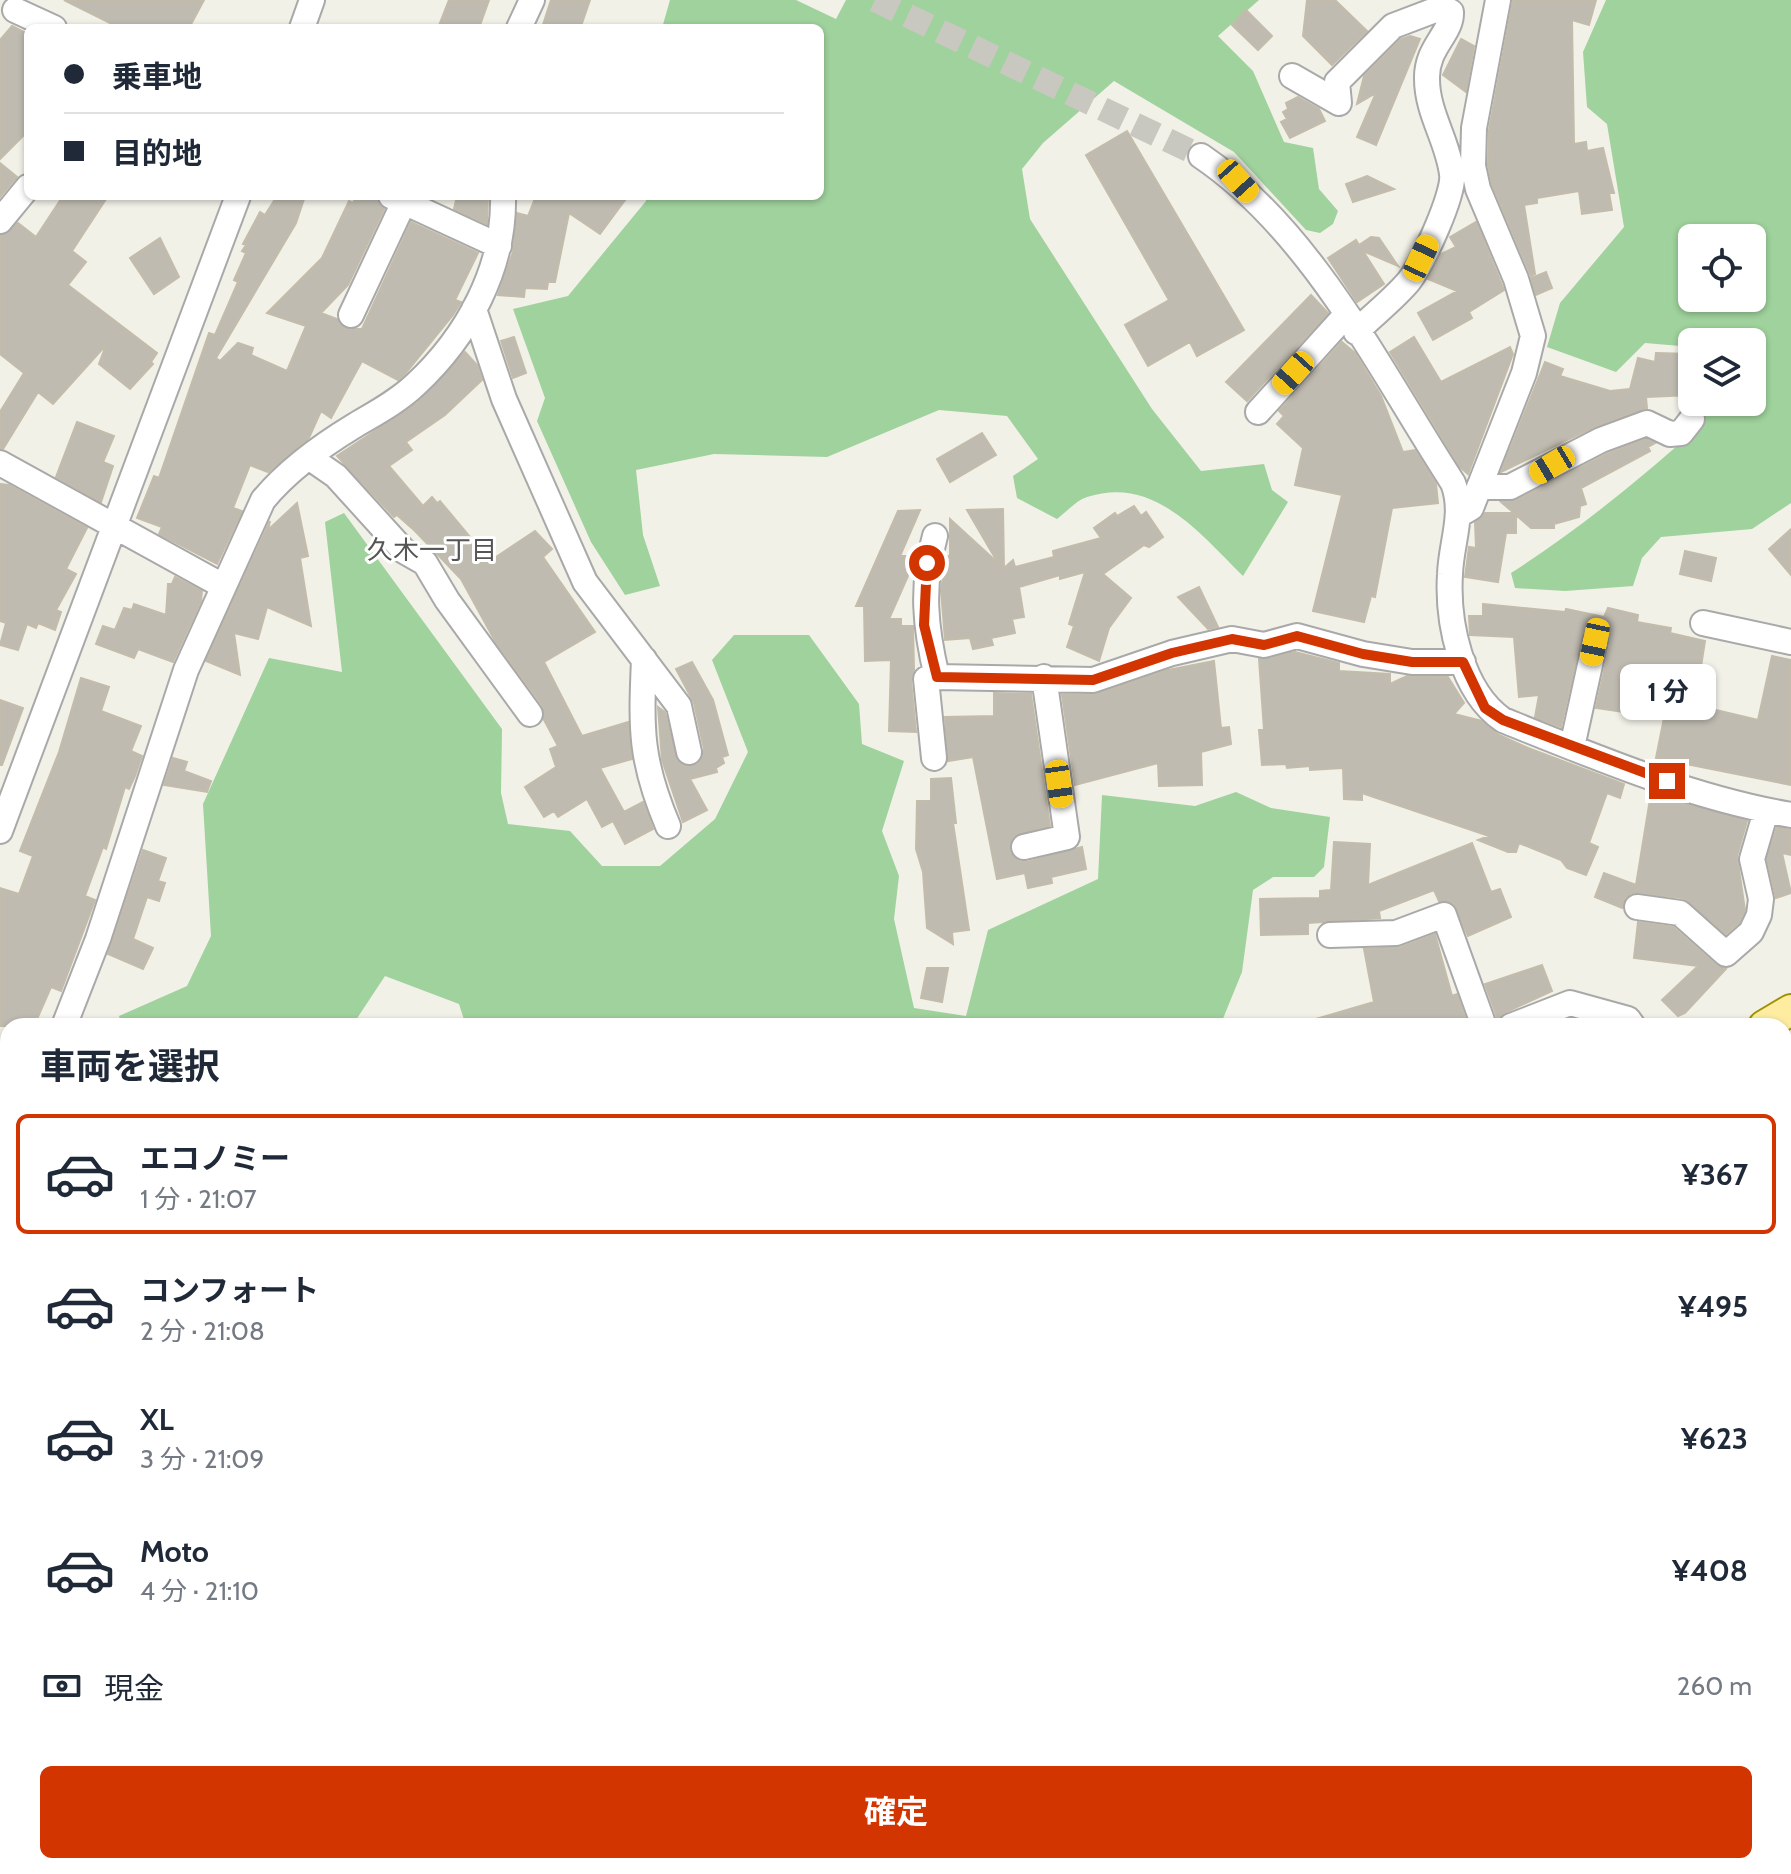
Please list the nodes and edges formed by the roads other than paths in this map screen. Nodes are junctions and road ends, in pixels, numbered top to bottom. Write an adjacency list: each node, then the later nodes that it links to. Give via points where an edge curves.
1 (312, 0): 6 (street)
2 (532, 0): 7 (street)
3 (1498, 0): 24 (street, via 1474,128 1473,166 1533,336)
4 (13, 13): 5 (street)
5 (43, 24)
6 (303, 24)
7 (521, 24)
8 (1292, 76): 19 (street, via 1339,103 1337,82 1393,26 1443,7 1451,12 1451,21 1428,56 1426,80 1452,174 1451,192 1410,279)
9 (1201, 156): 19 (street, via 1238,181 1288,236)
10 (24, 192): 15 (street)
11 (236, 200): 26 (street)
12 (397, 200): 18 (street)
13 (399, 200): 16 (street)
14 (503, 200): 16 (street)
15 (0, 221)
16 (499, 246): 17 (street)
17 (474, 309): 22 (street, via 415,385); 32 (street, via 504,399 585,582)
18 (351, 315)
19 (1350, 324): 20 (street); 25 (street, via 1453,483)
20 (1258, 412)
21 (1692, 419): 24 (street, via 1681,433 1670,434 1647,423 1601,440 1510,487)
22 (310, 458): 28 (street, via 263,500); 36 (street, via 336,476 404,551 425,563)
23 (0, 464): 26 (street)
24 (1479, 487): 25 (street, via 1471,508)
25 (1459, 515): 33 (street, via 1450,577 1452,617)
26 (114, 523): 28 (street); 43 (street)
27 (935, 536): 34 (street, via 923,596)
28 (223, 586): 47 (street, via 186,670)
29 (1703, 623): 31 (street)
30 (1595, 642): 37 (street)
31 (1791, 642)
32 (644, 659): 38 (street, via 679,706); 42 (street, via 641,735 651,786)
33 (1463, 662): 35 (street, via 1412,662 1297,636 1264,645 1232,639 1093,680); 37 (street, via 1485,708)
34 (937, 677): 35 (street); 39 (street, via 926,679)
35 (1044, 677): 44 (street, via 1067,837)
36 (530, 714)
37 (1572, 747): 40 (street)
38 (689, 752)
39 (934, 758)
40 (1766, 811): 41 (street); 45 (street, via 1752,859 1759,915 1751,932 1726,954 1680,913)
41 (1791, 815)
42 (668, 826)
43 (0, 831)
44 (1024, 847)
45 (1637, 907)
46 (1330, 935): 48 (street, via 1396,933 1444,915)
47 (67, 1018)
48 (1481, 1018)
49 (1532, 1018): 50 (street, via 1570,1003)
50 (1624, 1018)

